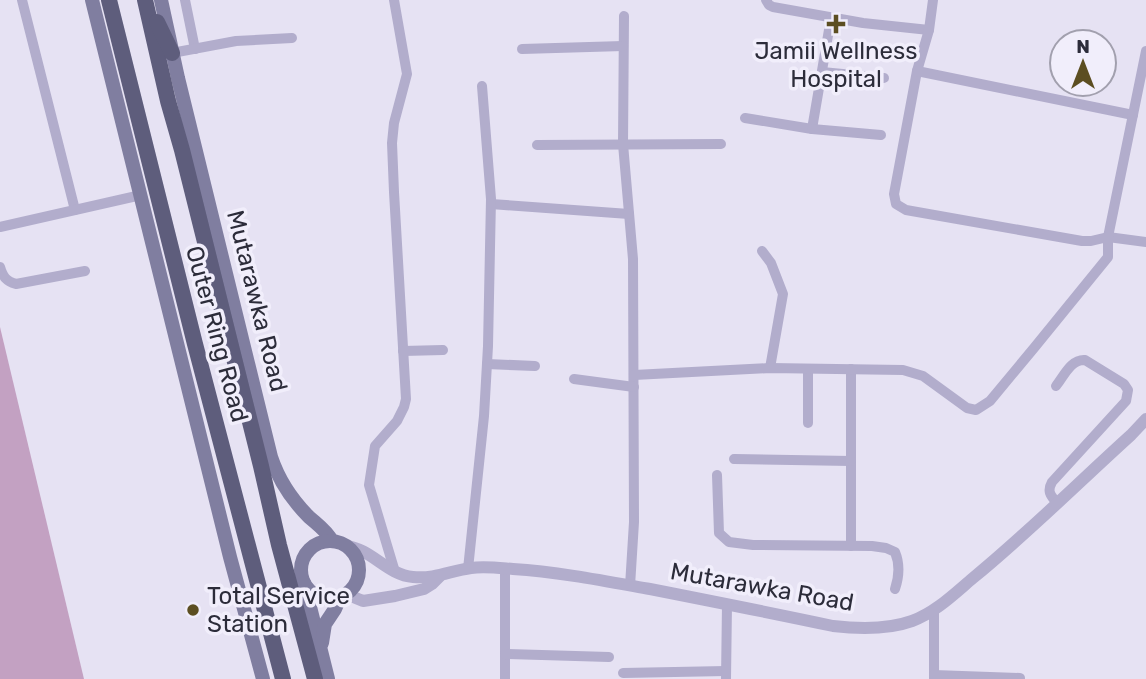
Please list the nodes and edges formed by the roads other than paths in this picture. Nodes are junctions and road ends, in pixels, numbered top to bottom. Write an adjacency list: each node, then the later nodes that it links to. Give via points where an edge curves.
1 (22, 0): 31 (street)
2 (92, 0): 29 (main road, Outer Ring Road)
3 (109, 0): 77 (main road, Outer Ring Road)
4 (186, 0): 14 (street)
5 (394, 0): 40 (street, via 407,74 392,143)
6 (766, 0): 10 (street, via 773,7)
7 (933, 0): 11 (street)
8 (150, 1): 17 (main road); 78 (main road, Outer Ring Road, via 168,101)
9 (624, 16): 13 (street)
10 (831, 18): 11 (street); 19 (street)
11 (929, 30): 18 (street)
12 (292, 38): 14 (street)
13 (624, 46): 15 (street); 26 (street)
14 (195, 49): 17 (street)
15 (522, 49)
16 (1146, 51): 22 (street)
17 (172, 53): 56 (main road, Mutarawka Road, via 271,457 285,490)
18 (917, 71): 22 (street); 34 (street, via 894,194 896,204 906,210 1082,241)
19 (822, 72): 20 (street); 24 (street)
20 (884, 78)
21 (482, 86): 30 (street)
22 (1133, 116): 34 (street)
23 (745, 118): 24 (street)
24 (812, 129): 25 (street)
25 (881, 135)
26 (623, 144): 27 (street); 28 (street); 32 (street)
27 (721, 144)
28 (537, 145)
29 (141, 195): 31 (street); 76 (main road, Outer Ring Road)
30 (491, 204): 32 (street); 41 (street)
31 (75, 210): 33 (street)
32 (629, 214): 46 (street)
33 (0, 227)
34 (1108, 237): 35 (street); 45 (street, via 1108,257 981,408 967,408 913,372)
35 (1146, 242)
36 (762, 251): 43 (street, via 783,294)
37 (0, 267): 38 (street, via 8,281 16,284)
38 (85, 271)
39 (443, 350): 40 (street)
40 (403, 351): 61 (street, via 404,407 374,446 369,485)
41 (488, 364): 42 (street); 59 (street)
42 (535, 366)
43 (770, 368): 44 (street); 46 (street)
44 (808, 369): 45 (street); 51 (street)
45 (851, 369): 53 (street)
46 (635, 376): 49 (street)
47 (574, 379): 49 (street)
48 (1056, 386): 55 (street, via 1080,359 1128,390 1126,401 1052,482 1050,495)
49 (635, 387): 64 (street)
50 (1146, 419): 55 (street, Mutarawka Road)
51 (808, 422)
52 (734, 459): 53 (street)
53 (851, 461): 58 (street)
54 (717, 475): 58 (street, via 719,533 729,542)
55 (1057, 503): 68 (street, Mutarawka Road)
56 (332, 541): 57 (main road); 62 (main road, via 311,549 303,561)
57 (346, 546): 61 (street, Mutarawka Road); 66 (main road, via 359,566 357,582)
58 (851, 546): 65 (street, via 895,552)
59 (468, 569): 60 (street, Mutarawka Road); 63 (street, Mutarawka Road)
60 (505, 569): 64 (street, Mutarawka Road); 69 (street)
61 (395, 572): 63 (street, Mutarawka Road)
62 (302, 575): 66 (main road, via 312,593 330,599); 71 (main road)
63 (440, 576): 66 (street, via 424,590 384,599 363,601)
64 (630, 586): 67 (street, Mutarawka Road)
65 (895, 589)
66 (344, 596): 71 (main road, via 325,624)
67 (727, 604): 68 (street, Mutarawka Road, via 853,628 894,625); 73 (street)
68 (934, 611): 74 (street)
69 (505, 654): 70 (street); 80 (street)
70 (609, 657)
71 (323, 658): 79 (main road)
72 (623, 673): 73 (street)
73 (726, 675)
74 (934, 677): 75 (street)
75 (1020, 678)
76 (263, 679)
77 (283, 679)
78 (315, 679)
79 (328, 679)
80 (505, 679)

